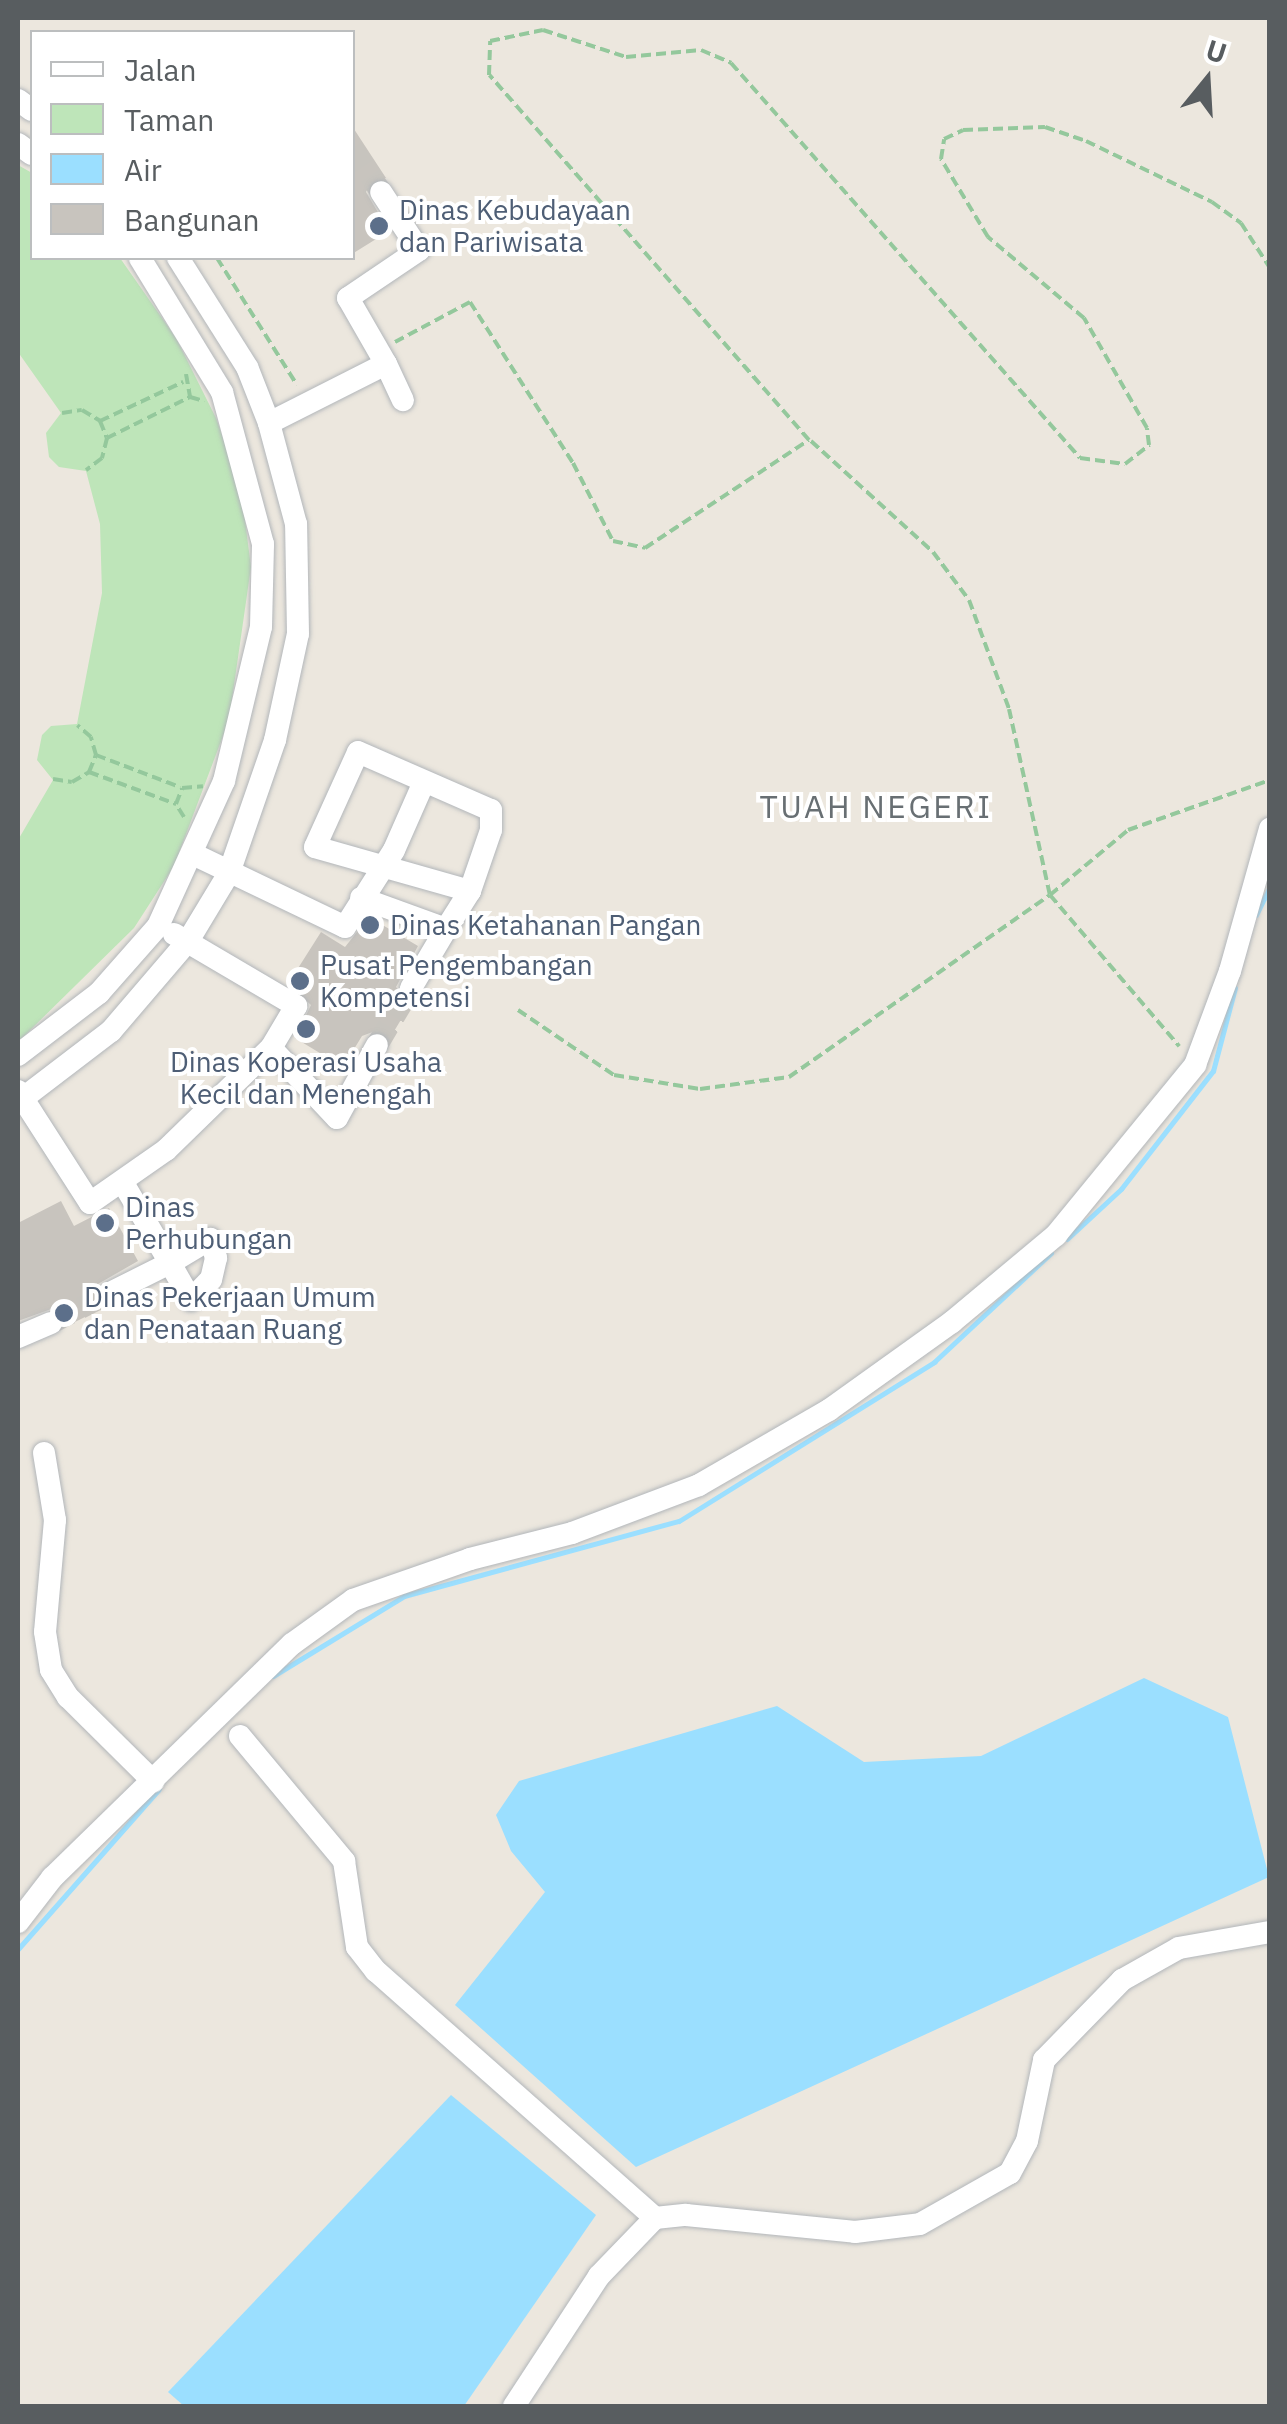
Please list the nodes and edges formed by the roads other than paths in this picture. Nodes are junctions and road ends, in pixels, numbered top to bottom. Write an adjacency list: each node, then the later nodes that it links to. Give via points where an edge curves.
1 (381, 192): 6 (street, via 419,250 348,298)
2 (145, 260): 5 (street)
3 (179, 260): 4 (street)
4 (221, 321): 5 (street); 8 (street)
5 (191, 335): 11 (street, via 220,388 263,544 261,628 245,704)
6 (383, 357): 7 (street); 8 (street)
7 (403, 400)
8 (268, 423): 13 (street, via 296,524 298,634 275,740)
9 (424, 782): 12 (street); 12 (street, via 358,752 315,847); 14 (street, via 492,810 492,830)
10 (1270, 829): 30 (street, via 1195,1065 1056,1236 829,1410 650,1506 353,1600 292,1644)
11 (195, 855): 13 (street); 16 (street)
12 (382, 866): 14 (street); 15 (street)
13 (230, 873): 15 (street, via 345,927); 18 (street)
14 (470, 891): 17 (street)
15 (362, 898): 17 (street)
16 (158, 926): 18 (street); 22 (street, via 99,992)
17 (446, 928): 19 (street)
18 (188, 941): 21 (street, via 296,1006); 23 (street, via 111,1031)
19 (411, 988)
20 (377, 1045): 21 (street, via 337,1118)
21 (270, 1048): 24 (street, via 166,1150)
22 (18, 1055)
23 (20, 1097): 24 (street, via 90,1204)
24 (123, 1182): 25 (street, via 170,1263)
25 (110, 1293)
26 (50, 1324): 27 (street)
27 (18, 1338)
28 (44, 1453): 30 (street, via 55,1520 45,1632 51,1670 68,1697)
29 (240, 1736): 33 (street, via 344,1862 357,1947 376,1971)
30 (152, 1781): 31 (street, via 52,1878)
31 (18, 1922)
32 (1270, 1932): 33 (street, via 1179,1948 1122,1980 1044,2060 1026,2141 1010,2173 920,2224 855,2232 686,2215)
33 (654, 2218): 34 (street, via 600,2276)
34 (514, 2406)

